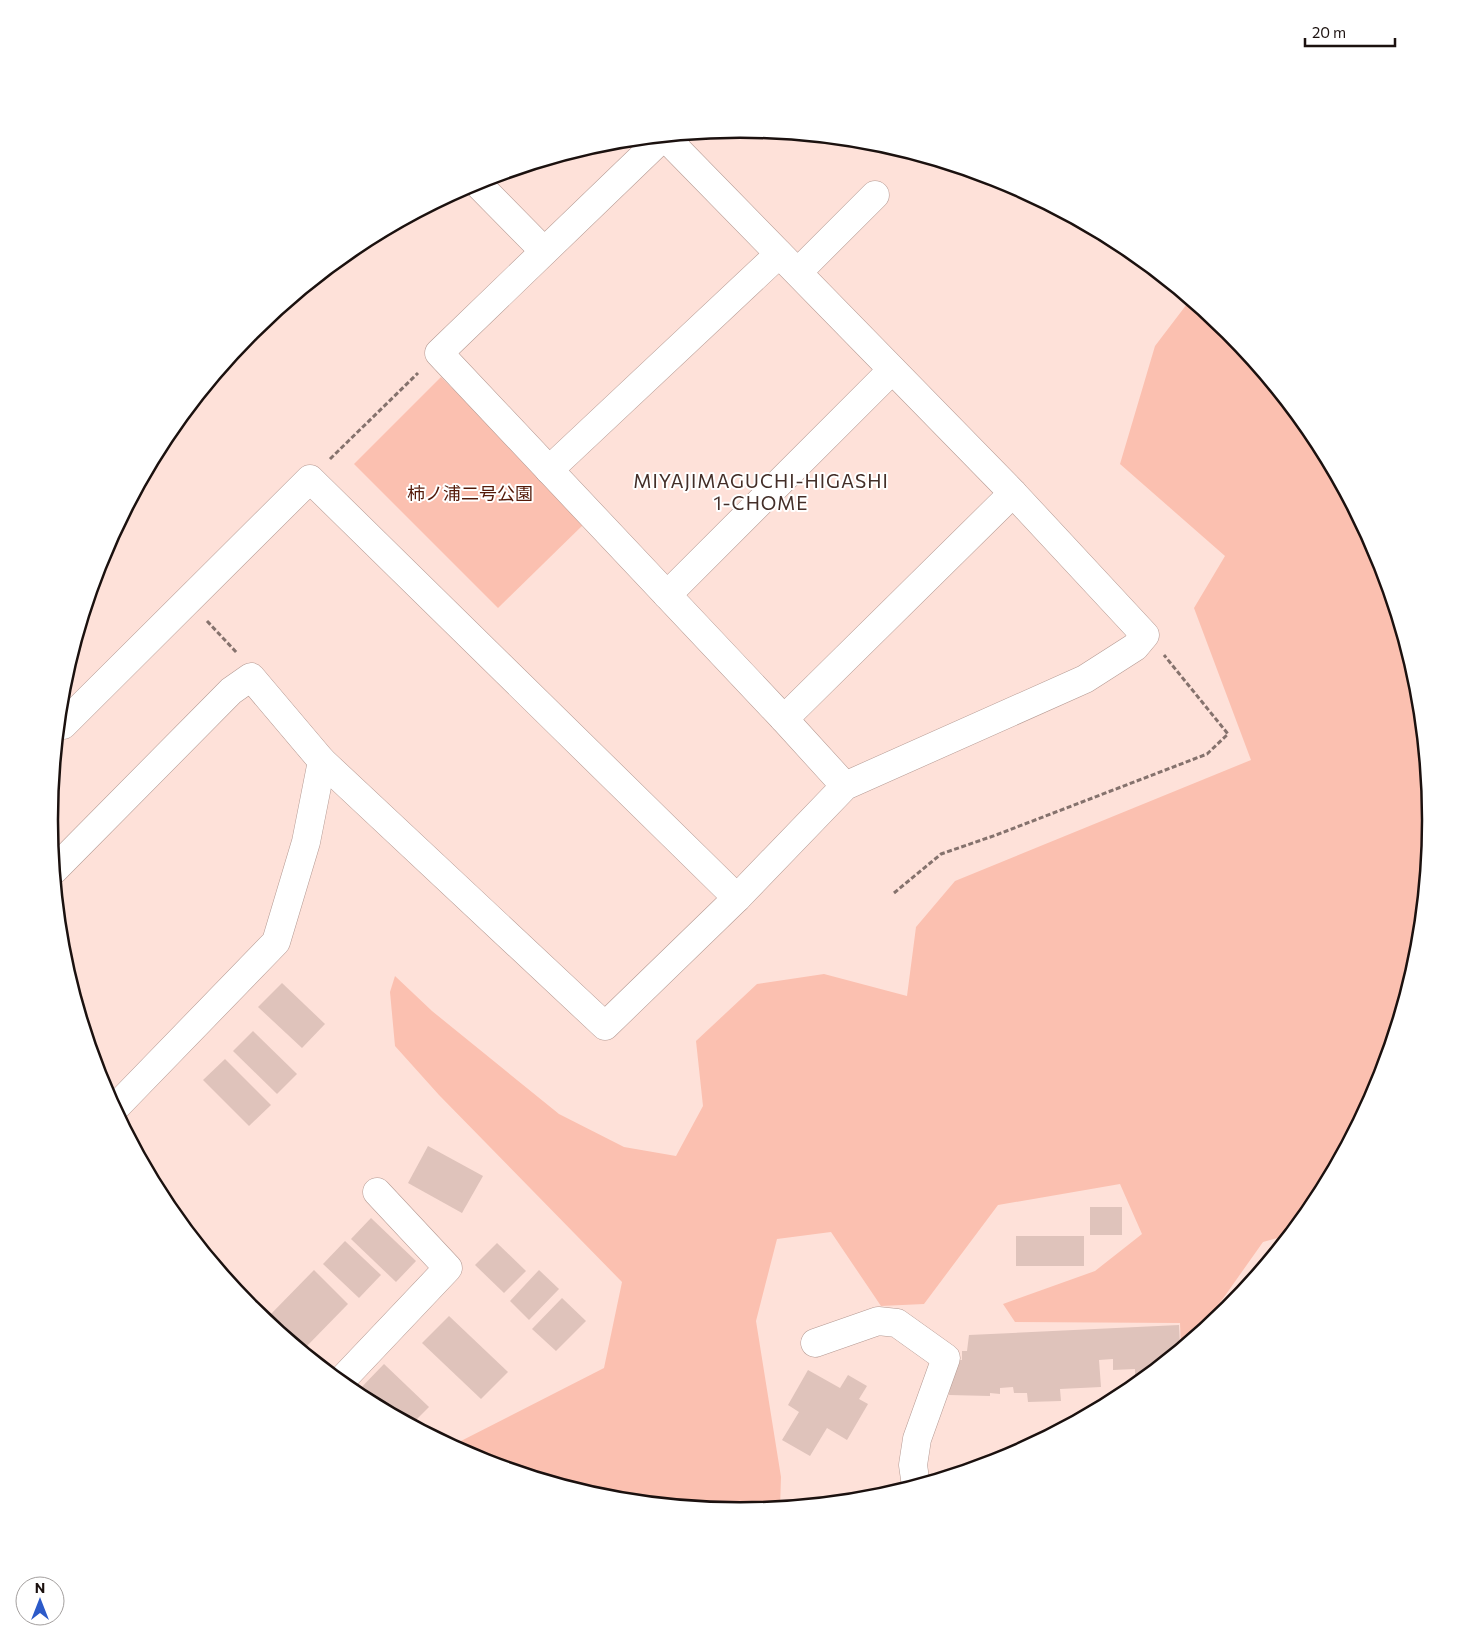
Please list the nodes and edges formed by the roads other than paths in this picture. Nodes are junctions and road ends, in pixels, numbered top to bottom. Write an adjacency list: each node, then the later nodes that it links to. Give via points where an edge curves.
1 (669, 142): 6 (street)
2 (657, 143): 5 (street)
3 (483, 189): 5 (street)
4 (875, 196): 6 (street)
5 (544, 250): 8 (street, via 439,353)
6 (788, 263): 7 (street); 8 (street)
7 (892, 370): 9 (street); 10 (street)
8 (548, 470): 10 (street)
9 (1013, 493): 11 (street); 14 (street, via 1145,635 1135,647 1085,679)
10 (667, 595): 11 (street)
11 (784, 719): 14 (street)
12 (64, 724): 16 (street, via 310,479)
13 (322, 761): 15 (street, via 251,677 231,691); 16 (street, via 605,1026); 17 (street, via 306,842 276,942)
14 (844, 786): 16 (street)
15 (59, 865)
16 (737, 898)
17 (119, 1104)
18 (377, 1192): 20 (street, via 448,1268)
19 (815, 1343): 21 (street, via 878,1321 897,1323 946,1358 917,1439 913,1465)
20 (345, 1377)
21 (915, 1480)

